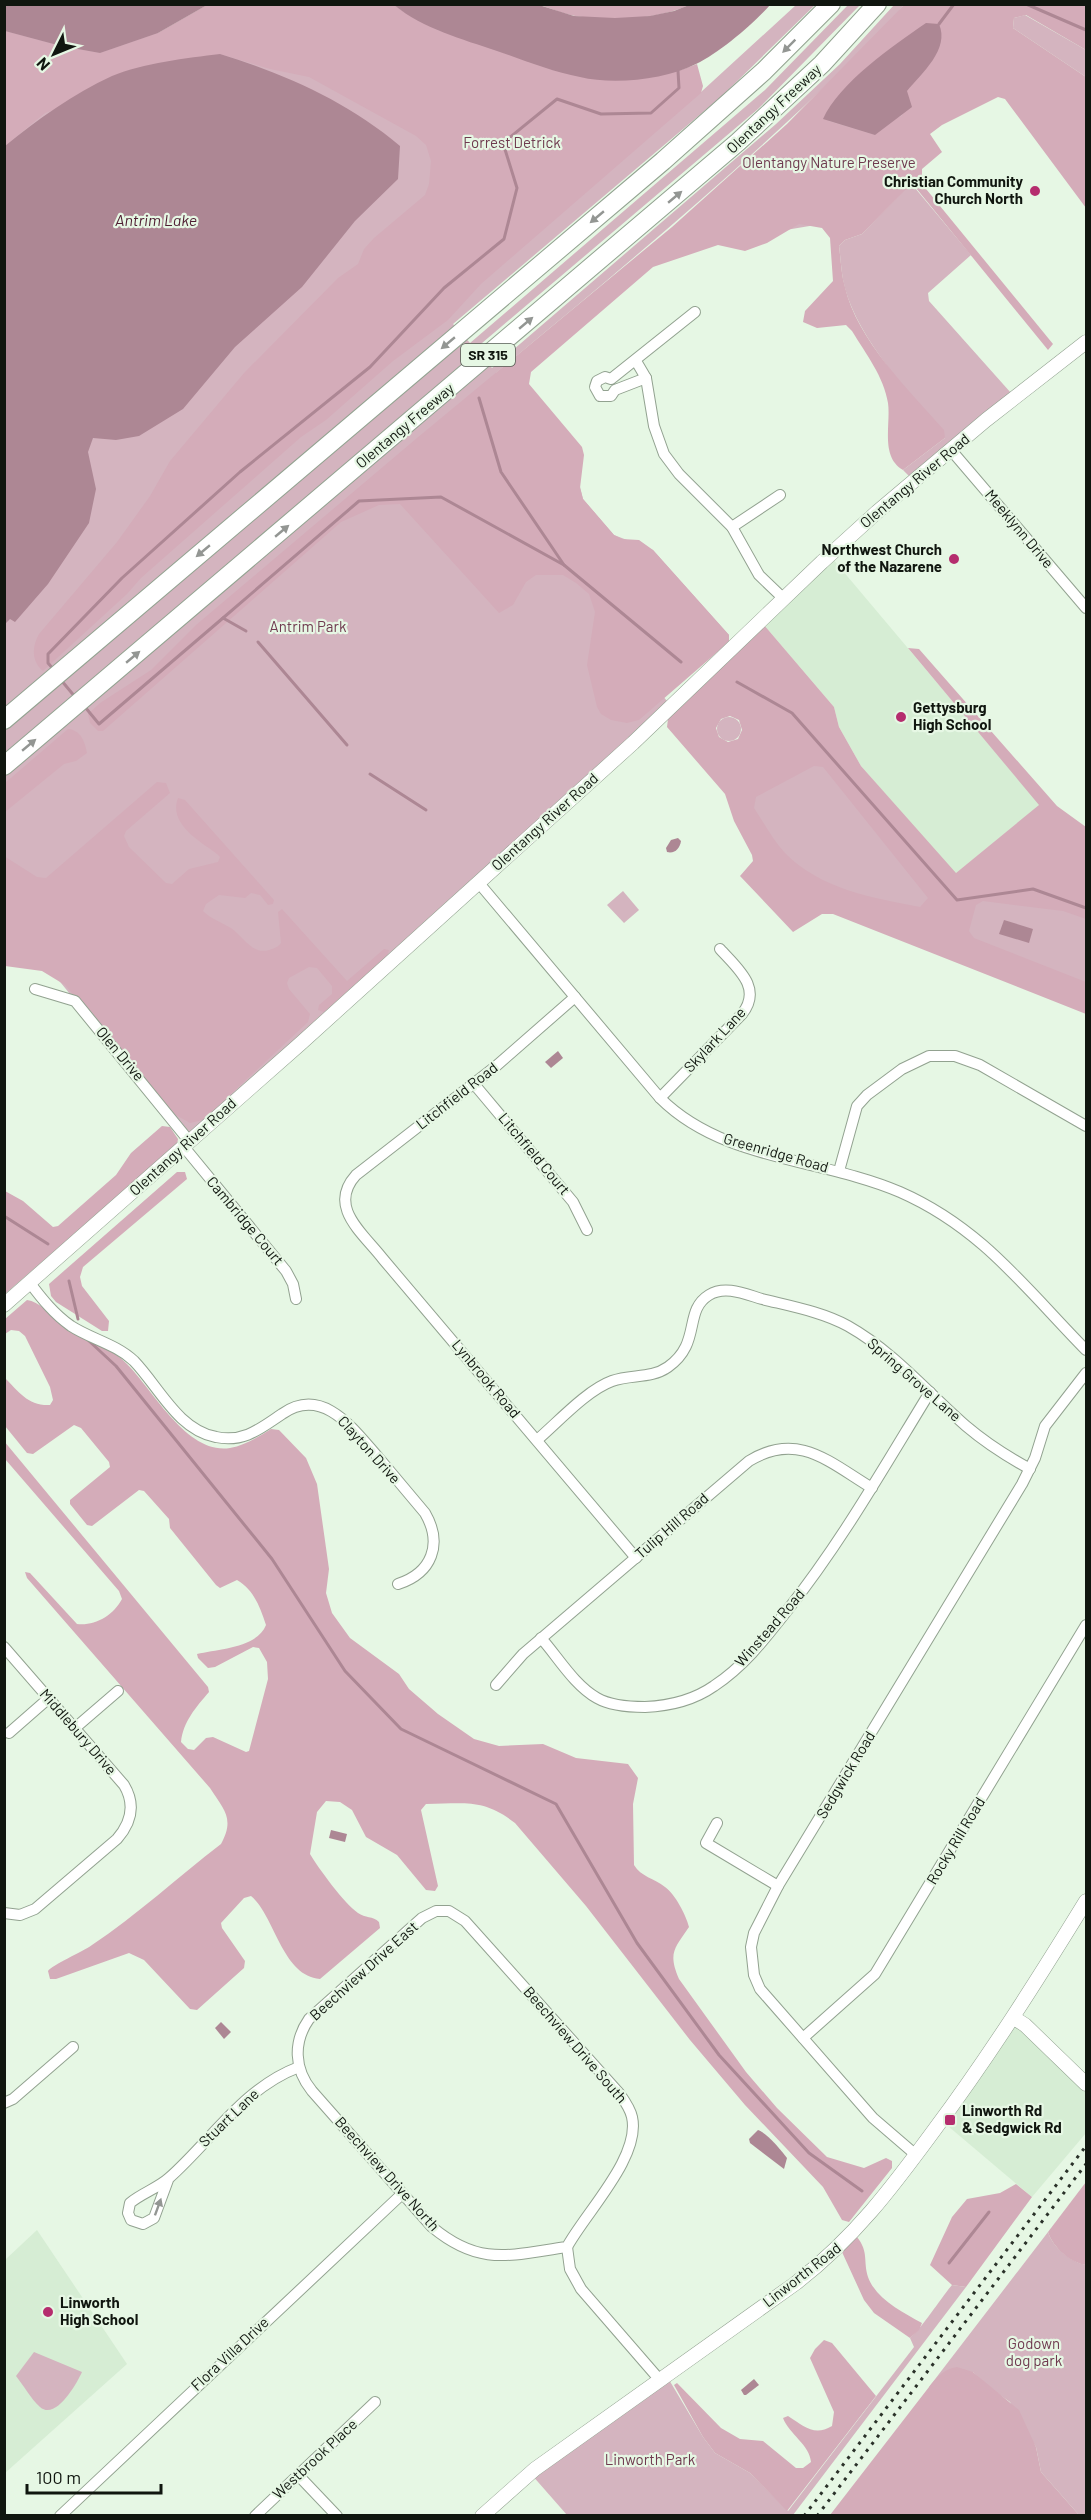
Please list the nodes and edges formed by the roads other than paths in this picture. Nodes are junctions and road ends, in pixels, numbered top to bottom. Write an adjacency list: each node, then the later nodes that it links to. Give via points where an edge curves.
1 (831, 4): 12 (highway, SR 315, one-way to 12, via 764,71 663,161)
2 (877, 4): 13 (highway, Olentangy Freeway / SR 315, one-way to 2, via 738,142 822,64)
3 (695, 312): 5 (street)
4 (1086, 342): 7 (main road, Olentangy River Road)
5 (636, 361): 6 (street); 6 (street, via 611,379 597,381 597,392 611,396 615,390)
6 (646, 378): 9 (street, via 654,426 664,454)
7 (951, 450): 10 (main road, Olentangy River Road); 11 (street, Meeklynn Drive)
8 (780, 495): 9 (street)
9 (732, 527): 10 (street, via 751,564)
10 (784, 599): 14 (main road, Olentangy River Road, via 672,707)
11 (1086, 608)
12 (4, 720)
13 (4, 766)
14 (478, 882): 17 (street, Greenridge Road); 21 (main road, Olentangy River Road)
15 (720, 949): 19 (street, Skylark Lane, via 747,980 750,1002)
16 (35, 989): 21 (street, Olen Drive, via 75,1001)
17 (575, 997): 18 (street, Litchfield Road); 19 (street, Greenridge Road)
18 (474, 1084): 23 (street, Litchfield Road, via 356,1175); 24 (street, Litchfield Court, via 573,1202)
19 (660, 1098): 22 (street, Greenridge Road, via 712,1135)
20 (1086, 1126): 22 (street, via 980,1065 955,1056 929,1056 902,1069 857,1106)
21 (187, 1144): 25 (main road, Olentangy River Road); 26 (street, Cambridge Court, via 286,1271)
22 (838, 1171): 28 (street, Greenridge Road, via 900,1192 971,1234 1008,1267)
23 (344, 1196): 31 (street, Lynbrook Road, via 348,1215)
24 (587, 1230)
25 (30, 1283): 27 (main road, Olentangy River Road); 35 (street, Clayton Drive, via 54,1313 72,1327 127,1355 183,1420 207,1435 250,1435 287,1410 303,1405 320,1406 341,1416 425,1513 434,1530 434,1547 424,1569)
26 (296, 1299)
27 (4, 1305)
28 (1086, 1350)
29 (1086, 1373): 32 (street, Sedgwick Road, via 1045,1426)
30 (930, 1392): 31 (street, Spring Grove Lane, via 880,1346 845,1324 738,1292 718,1291 697,1306 689,1342 680,1358 660,1373 603,1384); 32 (street, Spring Grove Lane, via 967,1427); 33 (street, Winstead Road)
31 (537, 1440): 34 (street, Lynbrook Road)
32 (1030, 1469): 45 (street, Sedgwick Road)
33 (872, 1488): 34 (street, Tulip Hill Road, via 809,1451 770,1450 748,1461); 37 (street, Winstead Road, via 810,1582 748,1659 712,1688 690,1698 650,1707 608,1703 588,1692)
34 (636, 1558): 37 (street, Tulip Hill Road)
35 (398, 1584)
36 (1086, 1625): 50 (street, Rocky Rill Road, via 875,1974)
37 (541, 1638): 39 (street, Tulip Hill Road)
38 (4, 1647): 41 (street, Middlebury Drive)
39 (496, 1684)
40 (118, 1691): 42 (street)
41 (49, 1698): 42 (street, Middlebury Drive); 43 (street)
42 (75, 1728): 47 (street, Middlebury Drive, via 128,1791 131,1810 127,1826 42,1905 28,1913)
43 (9, 1733)
44 (717, 1823): 45 (street, via 706,1843)
45 (778, 1887): 50 (street, Sedgwick Road, via 754,1933 751,1961 760,1989)
46 (1086, 1901): 49 (main road, Linworth Road)
47 (8, 1914)
48 (462, 1919): 52 (street, Beechview Drive East, via 443,1910 422,1918 315,2013 301,2033); 58 (street, Beechview Drive South, via 619,2093 632,2117 633,2137 626,2157)
49 (1014, 2018): 53 (main road); 55 (main road, Linworth Road)
50 (803, 2038): 55 (street, Sedgwick Road, via 873,2118)
51 (73, 2047): 54 (street)
52 (298, 2067): 56 (street, Stuart Lane, via 267,2082); 57 (street, Beechview Drive North, via 307,2085)
53 (1086, 2084)
54 (4, 2103)
55 (916, 2155): 59 (main road, Linworth Road, via 882,2201 829,2257)
56 (168, 2180)
57 (402, 2194): 58 (street, Beechview Drive North, via 452,2243 476,2252 524,2254); 62 (street, Flora Villa Drive)
58 (567, 2247): 59 (street, via 570,2269 581,2289)
59 (659, 2379): 65 (main road, Linworth Road, via 535,2469)
60 (375, 2402): 61 (street, Westbrook Place)
61 (298, 2475): 63 (street, Westbrook Place); 64 (street)
62 (60, 2516)
63 (255, 2516)
64 (337, 2516)
65 (482, 2516)

